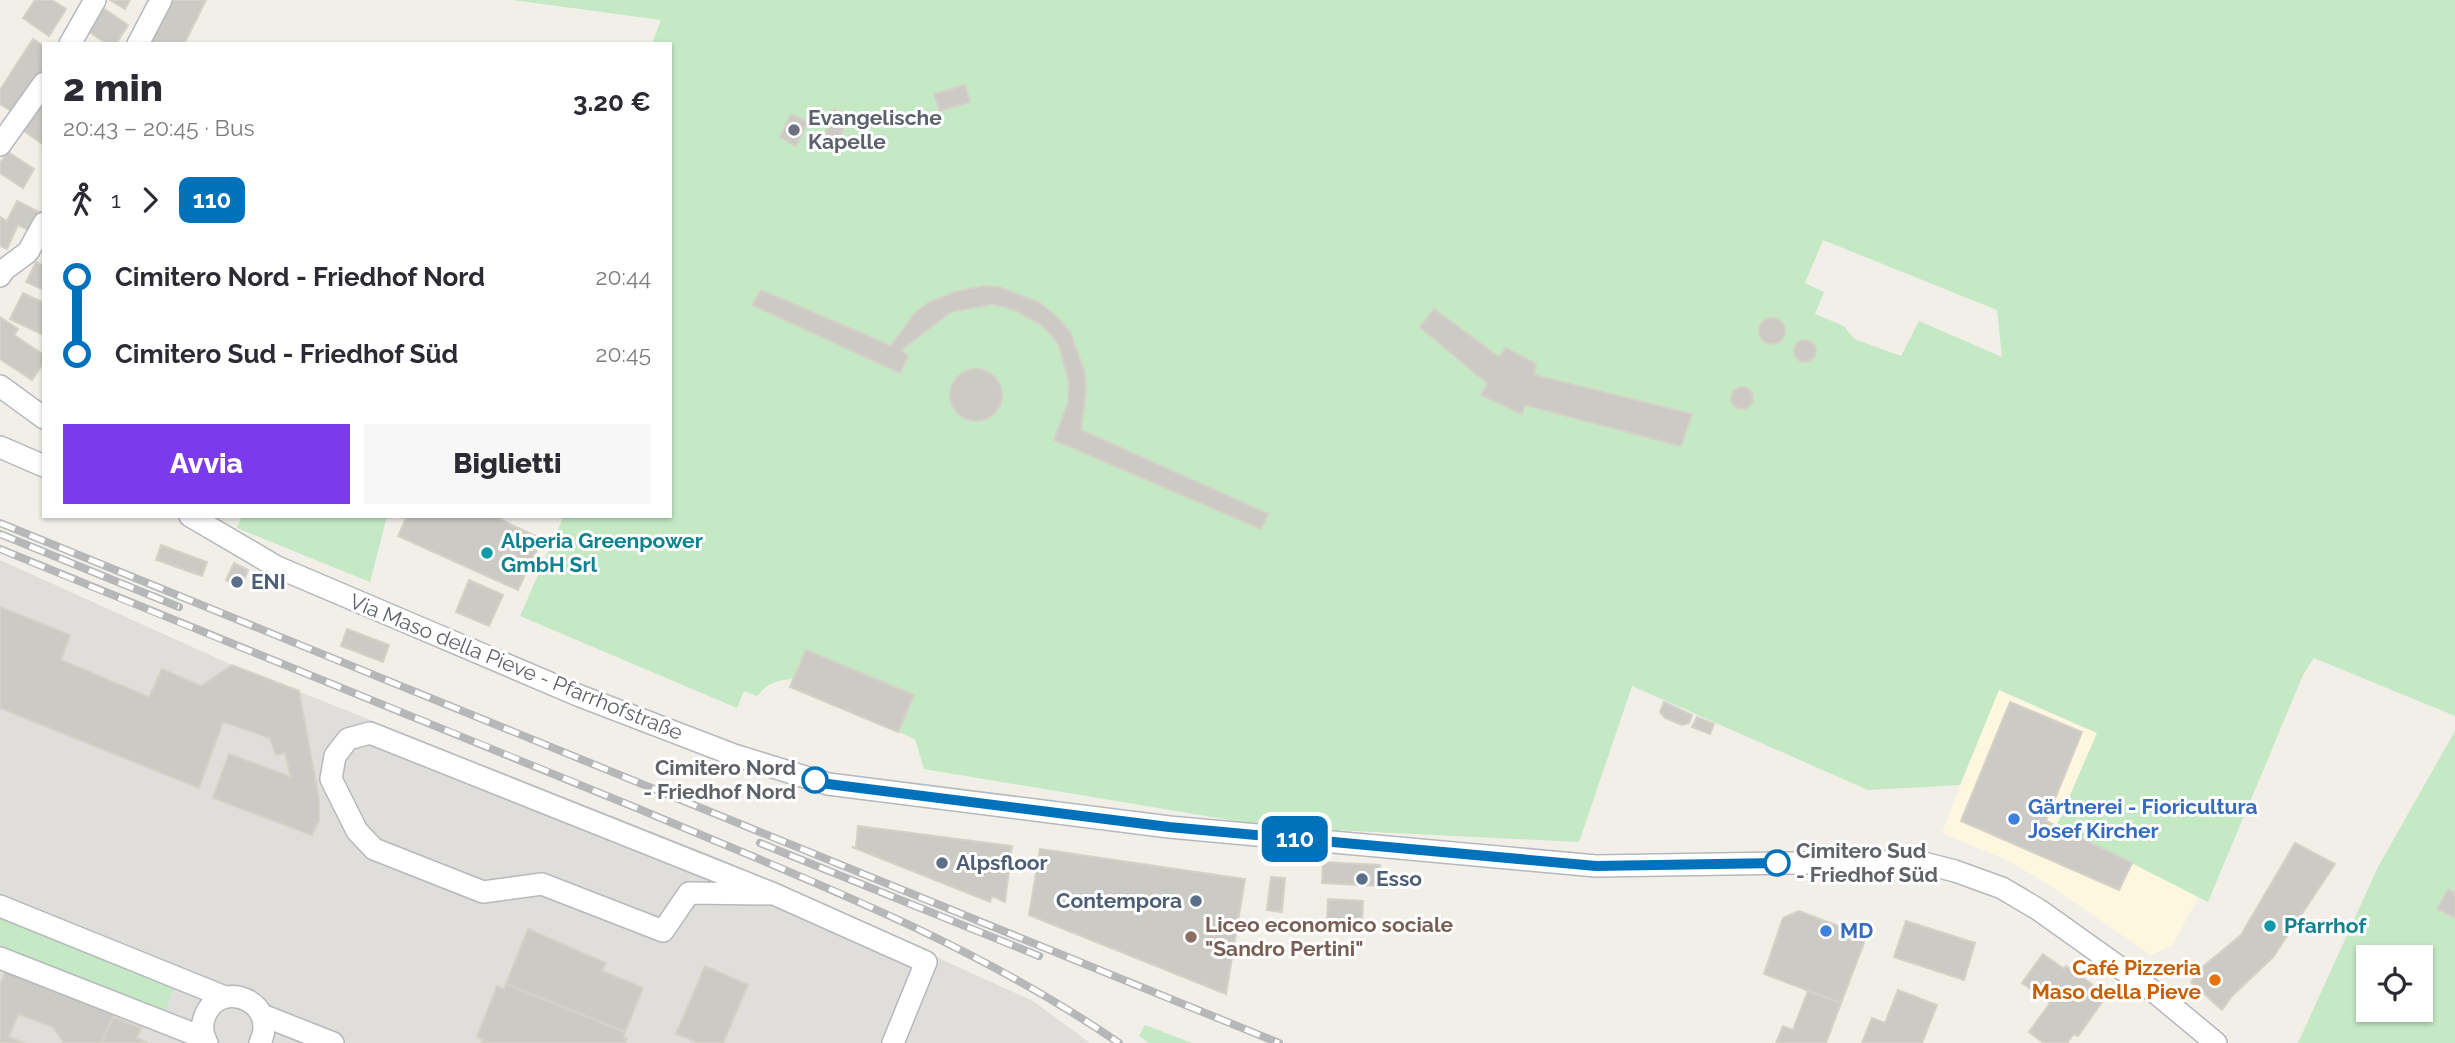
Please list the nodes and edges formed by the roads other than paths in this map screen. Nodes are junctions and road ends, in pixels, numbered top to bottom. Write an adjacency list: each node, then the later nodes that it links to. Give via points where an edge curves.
1 (95, 0): 3 (street)
2 (161, 0): 4 (street)
3 (71, 42)
4 (139, 42)
5 (42, 86): 6 (street)
6 (0, 145)
7 (42, 227): 8 (street, via 28,253)
8 (8, 256): 9 (street)
9 (0, 276)
10 (0, 386): 11 (street)
11 (42, 417)
12 (0, 447): 13 (street)
13 (42, 465)
14 (190, 518): 24 (street, Via Maso della Pieve - Pfarrhofstraße, via 277,567 580,696 734,755 828,784 1169,827 1596,866 1899,860 1929,864 2002,888 2039,909)
15 (774, 894): 15 (street, via 370,733 348,739 335,755 331,779 357,831 374,849 483,892 542,884 663,932 689,893); 23 (street, via 926,962)
16 (0, 906): 18 (street)
17 (0, 958): 20 (street)
18 (225, 998): 19 (street, via 245,998); 20 (street, via 209,1009 202,1028)
19 (262, 1015): 21 (street, via 265,1031); 22 (street)
20 (206, 1041)
21 (260, 1043)
22 (333, 1043)
23 (893, 1043)
24 (2216, 1043)

